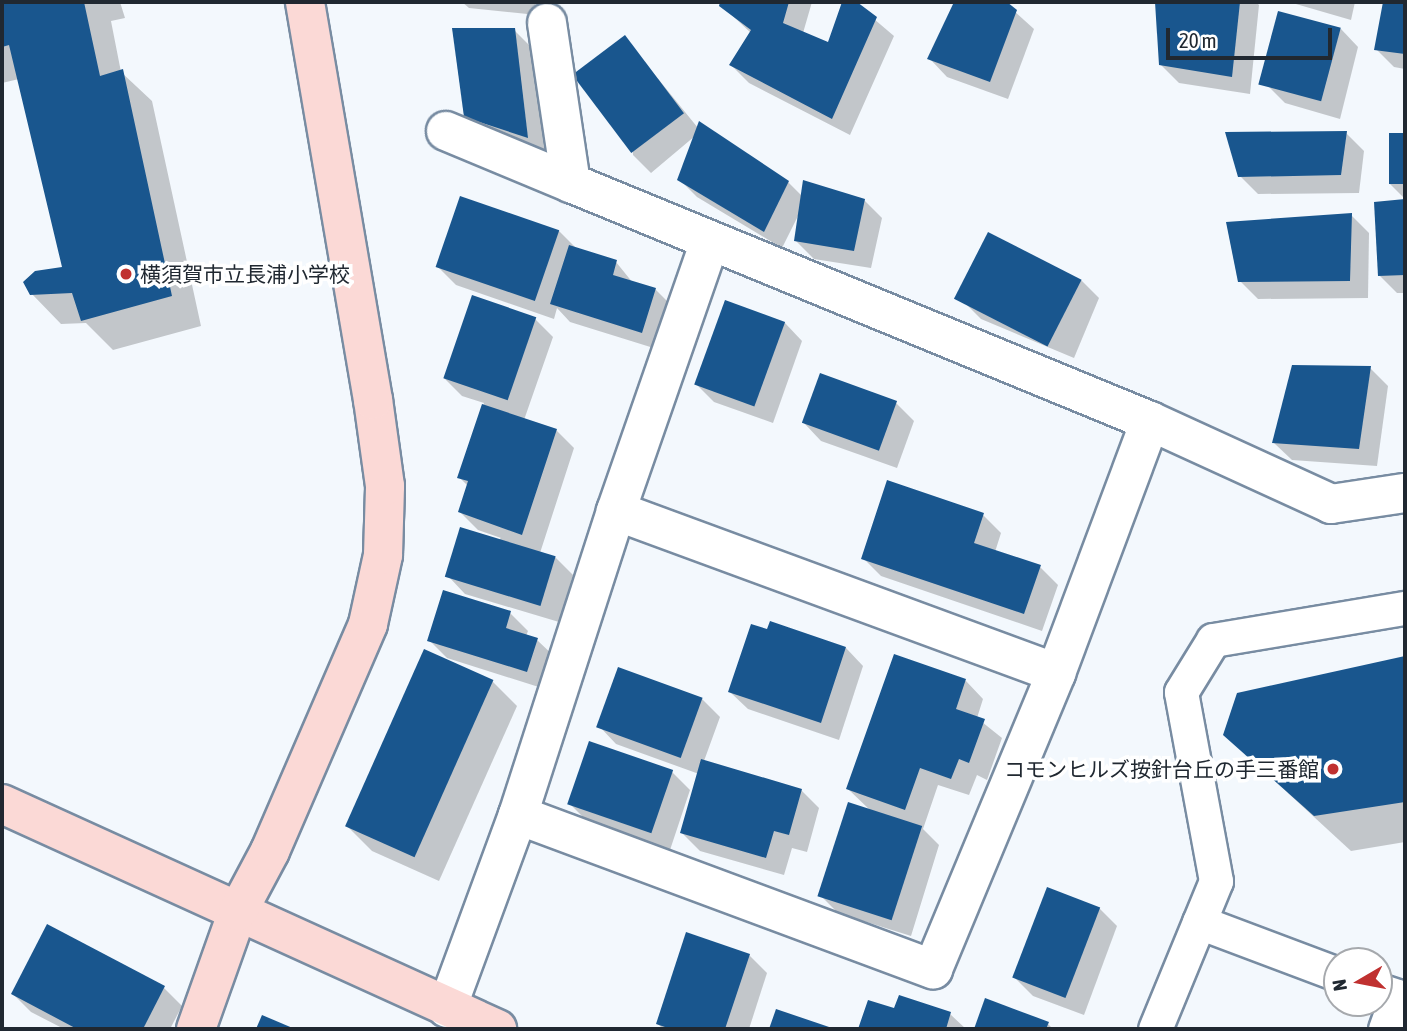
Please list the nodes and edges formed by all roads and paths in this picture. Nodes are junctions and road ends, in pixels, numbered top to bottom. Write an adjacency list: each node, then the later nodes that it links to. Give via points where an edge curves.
1 (305, 2): 13 (street, via 375,412 385,486 383,555 368,624 270,851)
2 (547, 23): 4 (street)
3 (446, 131): 4 (street)
4 (571, 183): 5 (street)
5 (710, 241): 6 (street); 8 (street)
6 (1150, 421): 7 (street, via 1331,504); 10 (street)
7 (1405, 493)
8 (616, 511): 10 (street); 12 (street)
9 (1405, 608): 14 (lane, via 1213,640 1181,692 1216,881)
10 (1056, 673): 12 (street, via 933,969)
11 (2, 804): 13 (street)
12 (517, 815): 16 (street)
13 (238, 911): 16 (street); 17 (street)
14 (1199, 922): 15 (lane); 19 (lane)
15 (1323, 969)
16 (447, 1008): 18 (street)
17 (196, 1029)
18 (497, 1029)
19 (1155, 1029)

